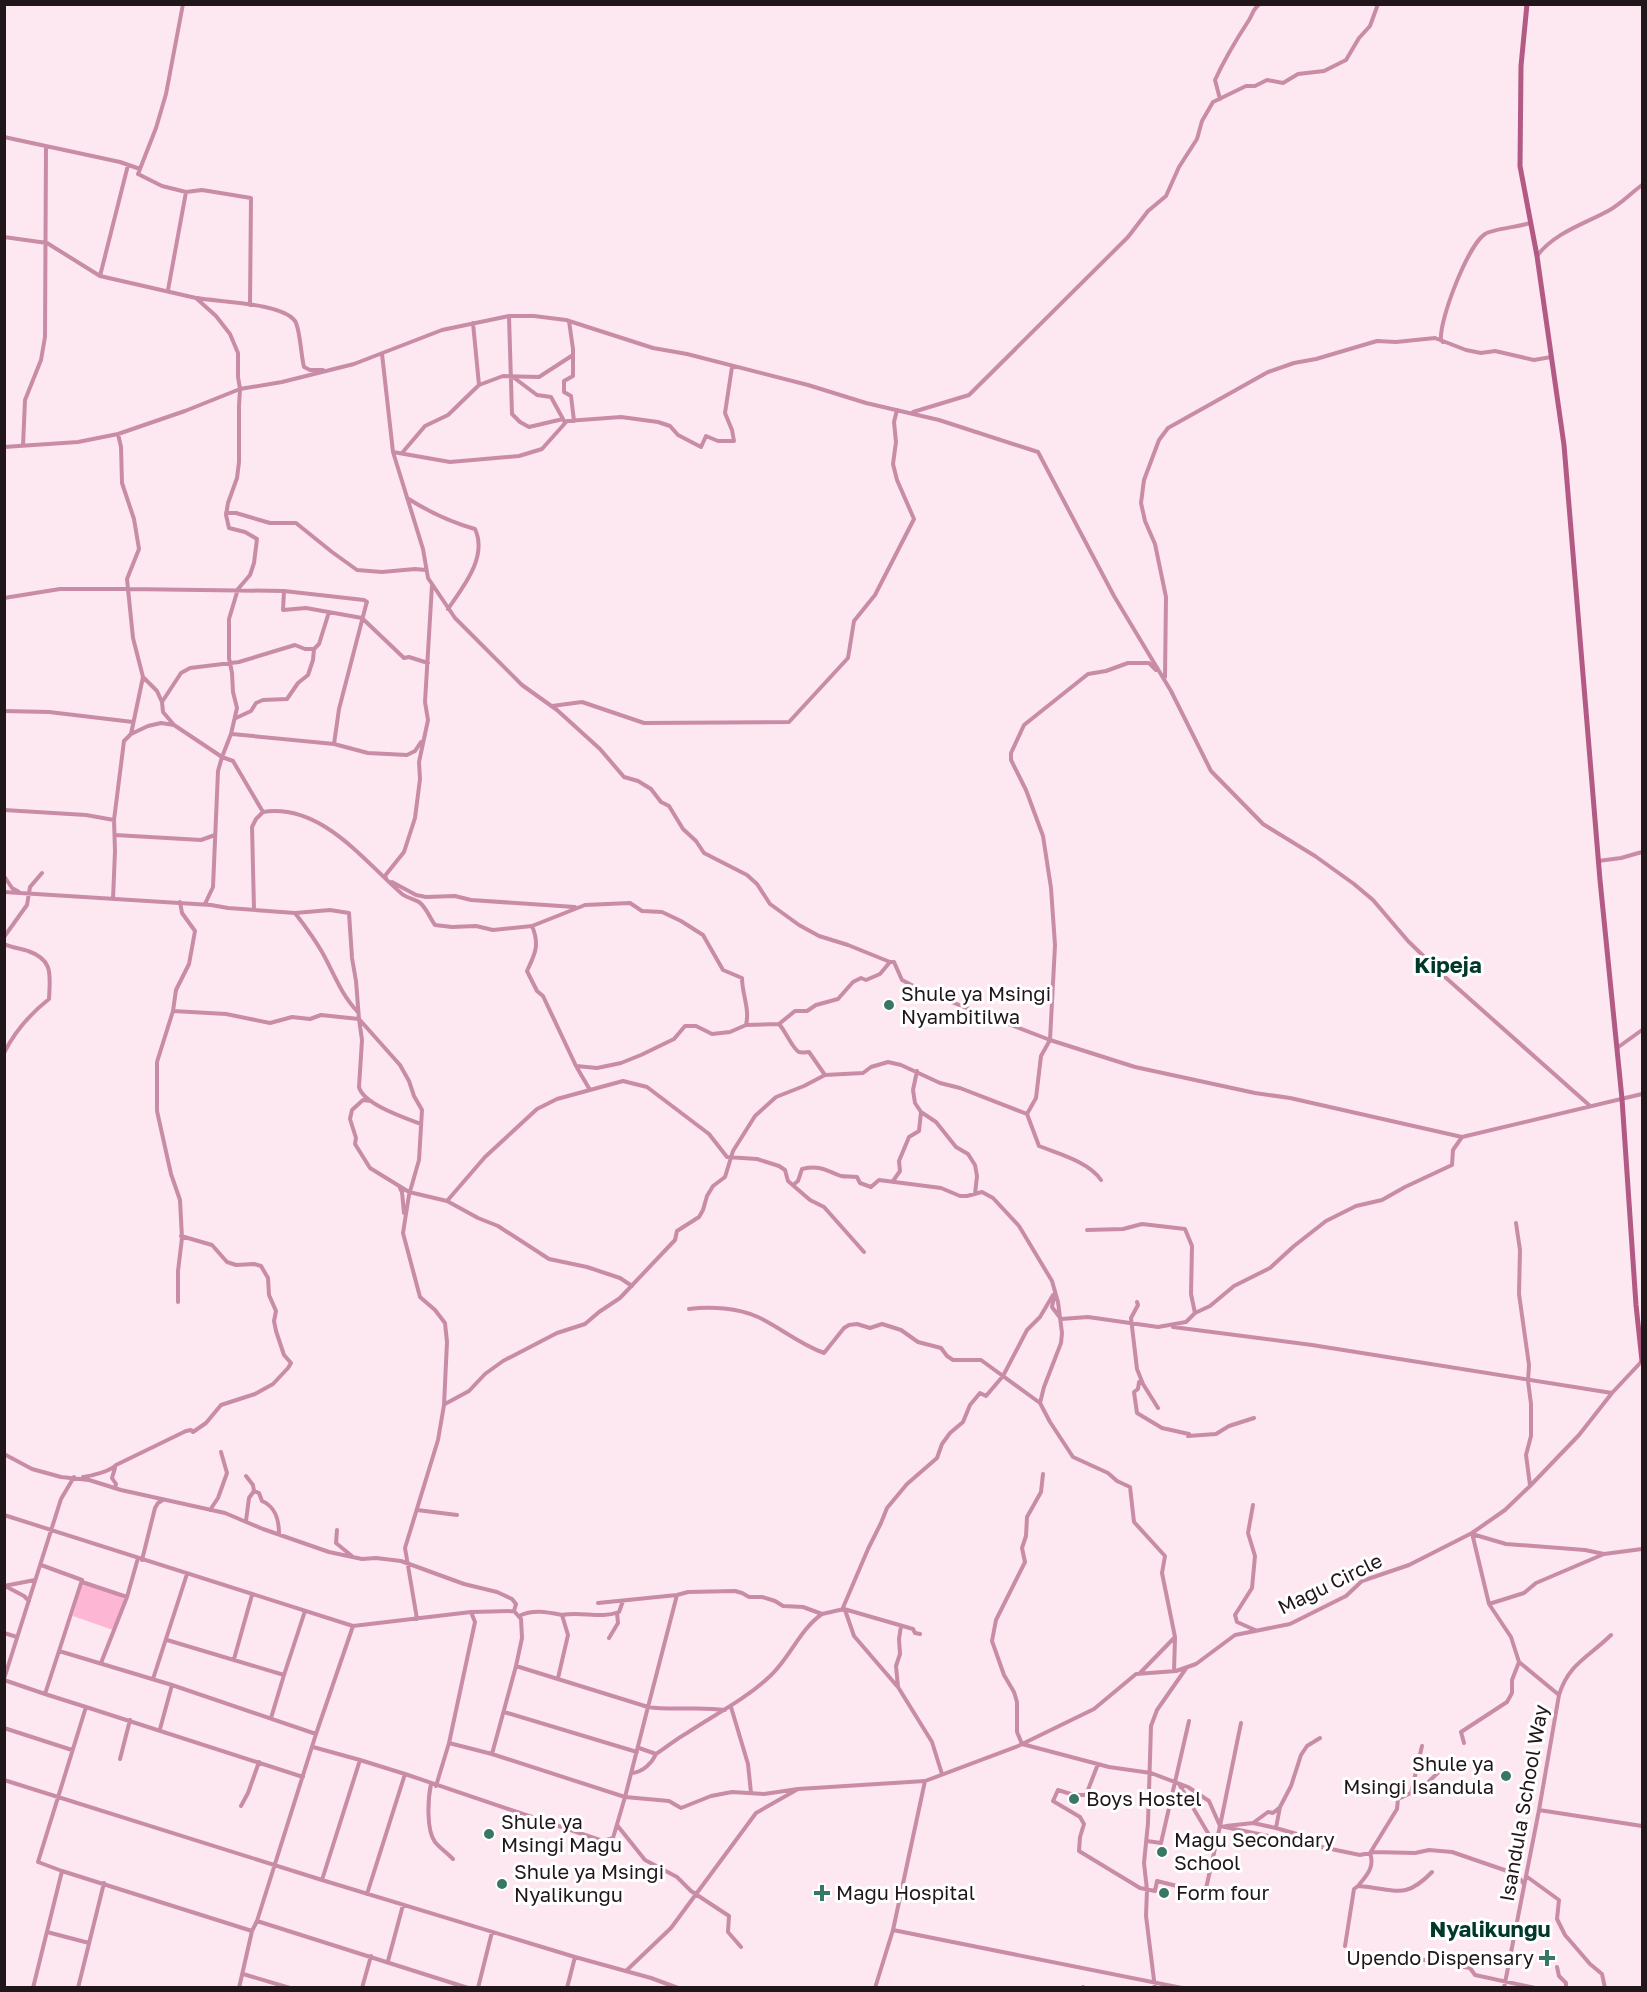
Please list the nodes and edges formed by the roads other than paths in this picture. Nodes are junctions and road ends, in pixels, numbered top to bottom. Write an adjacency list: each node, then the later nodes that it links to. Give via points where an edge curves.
1 (183, 4): 9 (street, via 166,94)
2 (1260, 4): 5 (street, via 1230,46 1215,80)
3 (1378, 4): 5 (street, via 1370,26 1346,60 1324,71 1298,74 1283,82 1267,80 1246,86)
4 (1527, 4): 12 (main road, via 1521,66 1520,166)
5 (1220, 99): 33 (street, via 1213,102 1202,121 1197,139 1166,196 1148,211 1128,237 969,395)
6 (4, 137): 7 (street)
7 (46, 146): 8 (street); 14 (street)
8 (128, 165): 9 (street); 16 (street)
9 (140, 169): 11 (street, via 138,174 154,182)
10 (1642, 185): 15 (street, via 1610,210 1558,237)
11 (186, 192): 17 (street); 19 (street, via 202,190 250,198)
12 (1530, 223): 15 (main road); 23 (street, via 1487,232 1479,238 1453,292 1440,331)
13 (4, 237): 14 (street)
14 (47, 243): 16 (street); 38 (street, via 45,337 41,360 25,400)
15 (1537, 256): 26 (main road)
16 (100, 276): 17 (street)
17 (168, 290): 18 (street)
18 (196, 297): 19 (street); 31 (street, via 230,334 238,353)
19 (250, 305): 28 (street, via 288,315 296,323 304,367)
20 (509, 316): 21 (street); 22 (street); 29 (street)
21 (568, 321): 25 (street); 27 (street)
22 (473, 323): 24 (street, via 442,330); 30 (street)
23 (1443, 342): 26 (street, via 1466,350 1495,351 1534,360); 57 (street, via 1436,338 1377,341 1294,363 1268,372 1168,428 1159,440 1144,480 1141,503 1166,597)
24 (382, 354): 28 (street); 39 (street)
25 (573, 355): 29 (street, via 539,377); 35 (street, via 573,376 564,381 564,392 571,396)
26 (1551, 357): 75 (main road, via 1564,445)
27 (732, 367): 32 (street); 35 (street, via 725,413 734,441 706,436 701,447 658,422 621,417)
28 (328, 370): 31 (street)
29 (513, 376): 30 (street); 34 (street, via 537,395 551,397); 34 (street, via 512,414 520,422 529,428)
30 (479, 385): 40 (street, via 448,415 426,426)
31 (240, 388): 36 (street); 42 (street, via 239,462)
32 (897, 410): 33 (street); 59 (street, via 893,464 914,519 875,595 854,621 848,658 789,722 644,723 582,702)
33 (911, 413): 55 (street, via 1038,452 1114,596)
34 (564, 421): 35 (street); 40 (street, via 542,449 519,456 450,462)
35 (574, 421)
36 (118, 434): 38 (street); 45 (street, via 122,483 139,549 127,579)
37 (4, 447): 38 (street)
38 (22, 447)
39 (393, 452): 40 (street); 41 (street)
40 (401, 454)
41 (408, 498): 43 (street); 49 (street, via 432,513 475,529 480,539 472,572)
42 (226, 513): 43 (street, via 270,523 297,522 357,570); 46 (street, via 229,528 257,539 252,569)
43 (426, 570): 44 (street)
44 (432, 584): 49 (street); 54 (street)
45 (128, 588): 46 (street); 48 (street, via 60,589); 56 (street, via 133,638)
46 (238, 590): 47 (street); 53 (street, via 229,619)
47 (284, 591): 50 (street, via 285,611 306,608); 51 (street, via 364,600)
48 (4, 598)
49 (448, 609): 59 (street, via 499,665)
50 (329, 612): 51 (street); 52 (street)
51 (362, 618): 54 (street, via 404,658); 67 (street)
52 (314, 649): 53 (street, via 295,645); 61 (street, via 308,675 287,699 263,700)
53 (230, 663): 58 (street, via 190,668 181,673); 61 (street)
54 (428, 663): 66 (street, via 428,720)
55 (1160, 673): 57 (street); 98 (street, via 1149,663 1128,663 1088,674 1024,726 1011,753 1041,829 1051,888 1055,945)
56 (143, 677): 58 (street); 62 (street)
57 (1167, 686): 108 (street, via 1211,771 1263,824 1315,856 1373,900 1445,977)
58 (162, 702): 63 (street, via 163,712)
59 (552, 706): 91 (street, via 600,749 624,777 651,789 704,853 747,875 784,916 819,936)
60 (4, 711): 62 (street)
61 (236, 718): 65 (street)
62 (133, 722): 64 (street)
63 (174, 725): 64 (street, via 160,723); 68 (street)
64 (130, 734): 71 (street, via 124,741)
65 (231, 734): 67 (street); 68 (street)
66 (423, 739): 67 (street, via 415,752 407,755 368,753); 78 (street, via 418,798 410,834 404,852)
67 (334, 744)
68 (222, 757): 70 (street, via 233,761); 73 (street)
69 (4, 810): 71 (street)
70 (263, 812): 78 (street, via 286,812 314,820); 86 (street, via 252,827)
71 (114, 820): 72 (street)
72 (115, 835): 73 (street, via 201,840); 82 (street)
73 (215, 835): 84 (street, via 213,888)
74 (1642, 852): 75 (street)
75 (1598, 861): 99 (main road)
76 (42, 873): 81 (street, via 30,887)
77 (4, 876): 80 (street)
78 (384, 877): 85 (street, via 416,896); 88 (street, via 405,897 422,904 435,925 493,930)
79 (4, 892): 80 (street)
80 (20, 893): 81 (street)
81 (30, 894): 82 (street); 89 (street, via 27,905)
82 (113, 899): 83 (street)
83 (180, 902): 84 (street); 92 (street, via 182,913 195,931 189,963 176,990)
84 (205, 904): 86 (street)
85 (579, 907): 88 (street); 96 (street, via 630,903 642,911 662,912 703,935 723,970 742,978)
86 (254, 909): 87 (street)
87 (295, 913): 93 (street, via 323,954 347,1001); 93 (street, via 349,913)
88 (532, 926): 101 (street, via 536,955 527,971 548,1005)
89 (4, 937)
90 (4, 944): 100 (street, via 45,960 50,970 49,999 19,1028)
91 (890, 962): 95 (street, via 880,974 854,982 838,999 807,1011 795,1011); 98 (street, via 894,962 902,980 923,991)
92 (172, 1011): 94 (street, via 226,1014 270,1023 321,1015); 124 (street, via 157,1062 157,1111 180,1200)
93 (359, 1013): 94 (street)
94 (359, 1019): 107 (street, via 359,1087 360,1093); 111 (street, via 400,1065 422,1110)
95 (779, 1024): 96 (street); 103 (street, via 795,1049 809,1052)
96 (746, 1025): 101 (street, via 712,1034 696,1026 685,1026 674,1039 621,1063 597,1068)
97 (1642, 1030): 99 (street)
98 (1050, 1040): 110 (street, via 1041,1056 1036,1098); 112 (street, via 1135,1067)
99 (1616, 1048): 106 (main road)
100 (4, 1053)
101 (576, 1066): 104 (street)
102 (917, 1071): 103 (street, via 888,1062 862,1073); 109 (street, via 913,1090); 110 (street, via 940,1083)
103 (825, 1075): 113 (street, via 776,1097 749,1125)
104 (590, 1090): 113 (street, via 623,1081 647,1087 709,1134); 120 (street, via 537,1109 485,1156)
105 (1642, 1094): 106 (street)
106 (1622, 1100): 108 (street); 135 (main road)
107 (371, 1101): 111 (street); 117 (street, via 363,1100 352,1110 355,1144 370,1168)
108 (1589, 1105): 112 (street)
109 (921, 1112): 115 (street, via 919,1131 909,1137 899,1161 900,1171); 119 (street, via 968,1154 977,1176)
110 (1027, 1113): 114 (street, via 1039,1146 1092,1170)
111 (421, 1124): 118 (street, via 419,1160)
112 (1462, 1137): 131 (street, via 1453,1150 1452,1165 1382,1200 1356,1206 1326,1221 1270,1268 1234,1286)
113 (732, 1157): 116 (street, via 779,1166); 126 (street, via 727,1173 714,1186 699,1217 677,1231 675,1240)
114 (1101, 1180)
115 (892, 1181): 116 (street, via 879,1180 871,1187 860,1183 857,1177 813,1167 802,1169); 119 (street, via 941,1188 960,1196)
116 (793, 1185): 125 (street, via 824,1207)
117 (399, 1186): 118 (street); 121 (street)
118 (409, 1193): 120 (street); 121 (street)
119 (975, 1194): 127 (street, via 982,1192 993,1198 1019,1226)
120 (447, 1201): 126 (street, via 549,1259 587,1267)
121 (404, 1216): 141 (street, via 403,1233 420,1296 445,1323)
122 (1516, 1223): 137 (street)
123 (1087, 1230): 131 (street, via 1142,1224 1185,1229 1192,1246 1191,1294)
124 (182, 1236): 128 (street); 146 (street, via 212,1245 227,1262 261,1266 276,1311 276,1331 291,1363 268,1388 220,1406 197,1430 186,1431)
125 (864, 1252)
126 (632, 1286): 141 (street, via 585,1324 557,1333 513,1356 485,1374 469,1391)
127 (1055, 1292): 132 (street); 136 (street, via 1027,1330)
128 (178, 1302)
129 (1137, 1302): 133 (street)
130 (689, 1309): 136 (street, via 724,1310 759,1318 824,1353 849,1325 870,1328 882,1324 940,1348 953,1360 981,1360)
131 (1195, 1313): 134 (street, via 1186,1322)
132 (1061, 1319): 133 (street, via 1088,1317); 140 (street, via 1061,1343)
133 (1131, 1324): 134 (street); 138 (street)
134 (1170, 1326): 137 (street)
135 (1642, 1361): 139 (street, Magu Circle)
136 (1003, 1376): 140 (street); 183 (street, via 986,1396 976,1397 963,1422 942,1444 937,1458 886,1508)
137 (1528, 1381): 139 (street); 150 (street, via 1532,1404 1526,1455)
138 (1143, 1384): 142 (street); 143 (street, via 1139,1382 1134,1392 1137,1413 1162,1428 1189,1435 1216,1434)
139 (1612, 1393): 150 (street, Magu Circle, via 1579,1435)
140 (1040, 1403): 199 (street, via 1073,1457 1130,1487 1134,1522 1166,1556 1162,1573)
141 (444, 1405): 158 (street)
142 (1158, 1408)
143 (1254, 1418)
144 (221, 1452): 157 (street, via 227,1473)
145 (4, 1454): 149 (street, via 32,1469)
146 (115, 1467): 149 (street, via 92,1476); 151 (street)
147 (1043, 1474): 233 (street, via 1041,1492 1027,1517 1022,1548 1025,1562 999,1613 992,1641 1017,1702 1017,1732)
148 (246, 1476): 152 (street)
149 (76, 1477): 151 (street); 162 (street, via 62,1499)
150 (1530, 1486): 164 (street, Magu Circle)
151 (115, 1488): 153 (street)
152 (254, 1491): 161 (street, via 249,1498); 165 (street, via 274,1510)
153 (151, 1497): 154 (street); 156 (street)
154 (164, 1500): 156 (street); 157 (street)
155 (1253, 1505): 194 (street, via 1248,1533 1255,1556 1252,1588 1234,1615 1237,1622)
156 (155, 1508): 169 (street)
157 (210, 1510): 161 (street)
158 (417, 1510): 160 (street); 170 (street, via 405,1548)
159 (4, 1515): 162 (street)
160 (457, 1515)
161 (246, 1521): 165 (street)
162 (52, 1530): 169 (street); 171 (street)
163 (337, 1530): 168 (street, via 336,1543)
164 (1472, 1533): 167 (street, via 1506,1544); 182 (street); 194 (street, Magu Circle, via 1408,1565 1362,1581 1346,1596 1290,1624)
165 (279, 1534): 168 (street)
166 (1642, 1549): 167 (street)
167 (1604, 1554): 182 (street, via 1536,1583 1524,1593)
168 (354, 1557): 170 (street)
169 (140, 1559): 172 (street); 178 (street)
170 (408, 1563): 185 (street, via 497,1592 512,1599 516,1604); 191 (street)
171 (41, 1564): 173 (street); 174 (street)
172 (187, 1574): 176 (street); 201 (street)
173 (36, 1580): 175 (street); 179 (street)
174 (82, 1582): 178 (street); 202 (street)
175 (5, 1586): 179 (street)
176 (252, 1595): 184 (street); 203 (street)
177 (677, 1595): 180 (street); 188 (street, via 735,1592); 219 (street)
178 (127, 1597): 205 (street)
179 (29, 1601): 198 (street)
180 (623, 1601): 181 (street); 187 (street)
181 (598, 1603)
182 (1489, 1604): 204 (street, via 1511,1637)
183 (843, 1610): 188 (street); 193 (street); 215 (street, via 854,1636)
184 (305, 1611): 192 (street); 210 (street)
185 (514, 1611): 186 (street); 190 (street)
186 (471, 1612): 191 (street); 231 (street, via 475,1622)
187 (617, 1613): 189 (street); 200 (street, via 618,1623)
188 (822, 1614): 220 (street, via 812,1620 773,1673)
189 (562, 1615): 190 (street, via 535,1611); 211 (street, via 568,1635)
190 (519, 1616): 206 (street, via 522,1638)
191 (417, 1619): 192 (street)
192 (353, 1626): 229 (street)
193 (900, 1626): 196 (street); 215 (street)
194 (1256, 1630): 207 (street, Magu Circle, via 1235,1635)
195 (4, 1633): 198 (street)
196 (920, 1634)
197 (1611, 1635): 217 (street, Isandula School Way, via 1570,1670)
198 (17, 1637): 213 (street)
199 (1175, 1637): 208 (street); 209 (street)
200 (609, 1638)
201 (167, 1640): 203 (street); 212 (street)
202 (59, 1651): 205 (street); 216 (street)
203 (234, 1659): 210 (street)
204 (1519, 1662): 217 (street); 232 (street, via 1507,1702 1461,1732)
205 (101, 1663): 212 (street)
206 (516, 1666): 211 (street); 222 (street)
207 (1187, 1667): 208 (street, Magu Circle); 246 (street, via 1157,1710 1151,1726)
208 (1174, 1671): 209 (street, Magu Circle)
209 (1140, 1674): 233 (street, Magu Circle, via 1094,1709)
210 (284, 1675): 223 (street)
211 (558, 1678): 219 (street)
212 (153, 1679): 214 (street)
213 (4, 1680): 216 (street)
214 (172, 1685): 223 (street); 228 (street)
215 (898, 1687): 248 (street, via 932,1742)
216 (45, 1694): 218 (street)
217 (1559, 1695): 262 (street, Isandula School Way)
218 (86, 1707): 224 (street); 236 (street)
219 (648, 1707): 221 (street); 237 (street)
220 (731, 1707): 221 (street); 256 (street, via 748,1764)
221 (725, 1710): 239 (street)
222 (504, 1712): 237 (street); 238 (street)
223 (271, 1718): 229 (street)
224 (130, 1720): 228 (street); 240 (street)
225 (1189, 1722): 252 (street)
226 (1241, 1723): 265 (street)
227 (4, 1728): 236 (street)
228 (160, 1729): 242 (street)
229 (316, 1734): 235 (street)
230 (1320, 1738): 261 (street, via 1301,1755)
231 (449, 1743): 238 (street); 254 (street)
232 (1464, 1743)
233 (1022, 1744): 244 (street); 248 (street, Magu Circle)
234 (1422, 1746): 257 (street)
235 (313, 1747): 241 (street); 249 (street)
236 (72, 1750): 259 (street)
237 (638, 1750): 239 (street); 245 (street)
238 (492, 1754): 258 (street)
239 (656, 1754): 245 (street, via 639,1773)
240 (120, 1759)
241 (360, 1760): 247 (street); 277 (street)
242 (259, 1762): 249 (street); 260 (street)
243 (1448, 1763): 257 (street, via 1421,1789)
244 (1098, 1764): 246 (street); 281 (street, via 1086,1795 1058,1790 1053,1801 1080,1817 1084,1824 1079,1851)
245 (632, 1773): 258 (street)
246 (1150, 1773): 252 (street); 268 (street)
247 (405, 1774): 253 (street); 283 (street)
248 (942, 1774): 251 (street, Magu Circle)
249 (303, 1777): 273 (street)
250 (4, 1780): 259 (street)
251 (925, 1781): 255 (street, Magu Circle); 286 (street)
252 (1177, 1782): 265 (street, via 1209,1801); 268 (street, via 1161,1843); 270 (street)
253 (430, 1784): 254 (street); 272 (street, via 431,1832)
254 (436, 1786): 263 (street, via 603,1840 613,1838)
255 (798, 1788): 256 (street, Magu Circle); 282 (street, via 756,1813)
256 (751, 1793): 258 (street, Magu Circle, via 711,1796 681,1808 669,1801)
257 (1411, 1793): 271 (street, via 1398,1799 1397,1809)
258 (625, 1797): 263 (street)
259 (58, 1798): 273 (street); 274 (street, via 38,1862)
260 (241, 1806)
261 (1280, 1807): 264 (street); 267 (street)
262 (1539, 1810): 266 (street); 276 (street, Isandula School Way)
263 (617, 1824): 282 (street, via 645,1860 677,1877)
264 (1253, 1824): 265 (street); 267 (street)
265 (1220, 1826): 269 (street); 270 (street)
266 (1642, 1826)
267 (1276, 1828): 269 (street, via 1300,1835)
268 (1147, 1840): 281 (street, via 1144,1863)
269 (1300, 1844): 271 (street, via 1360,1856)
270 (1216, 1845): 281 (street, via 1205,1893 1157,1881 1155,1891)
271 (1370, 1853): 279 (street, via 1452,1852 1516,1874); 280 (street, via 1371,1869)
272 (453, 1859)
273 (274, 1865): 277 (street); 285 (street)
274 (62, 1871): 278 (street); 288 (street)
275 (1432, 1872): 280 (street, via 1411,1890)
276 (1526, 1876): 279 (street, Isandula School Way); 316 (street, via 1559,1900 1557,1919 1565,1935 1602,1974)
277 (322, 1881): 283 (street)
278 (104, 1883): 287 (street); 290 (street)
279 (1524, 1884): 302 (street, Isandula School Way)
280 (1358, 1886): 291 (street, via 1352,1895)
281 (1148, 1890): 301 (street, via 1146,1916)
282 (696, 1893): 292 (street, via 729,1916 728,1932); 298 (street, via 670,1928)
283 (367, 1894): 284 (street)
284 (403, 1905): 289 (street); 296 (street)
285 (257, 1921): 287 (street); 293 (street)
286 (893, 1930): 301 (street); 312 (street)
287 (252, 1931): 299 (street)
288 (47, 1932): 290 (street); 303 (street)
289 (492, 1932): 294 (street); 309 (street)
290 (89, 1943): 304 (street)
291 (1345, 1946)
292 (741, 1947)
293 (371, 1956): 296 (street); 307 (street)
294 (575, 1957): 298 (street); 310 (street)
295 (1424, 1960): 302 (street, via 1470,1968 1475,1975)
296 (388, 1961): 300 (street)
297 (1557, 1967): 315 (street)
298 (627, 1971): 311 (street)
299 (243, 1974): 305 (street); 306 (street)
300 (455, 1985): 308 (street)
301 (1155, 1985): 313 (street)
302 (1504, 1985): 314 (street)
303 (33, 1988)
304 (78, 1988)
305 (239, 1988)
306 (290, 1988)
307 (362, 1988)
308 (468, 1988)
309 (478, 1988)
310 (567, 1988)
311 (678, 1988)
312 (875, 1988)
313 (1182, 1988)
314 (1535, 1988)
315 (1566, 1988)
316 (1605, 1988)

